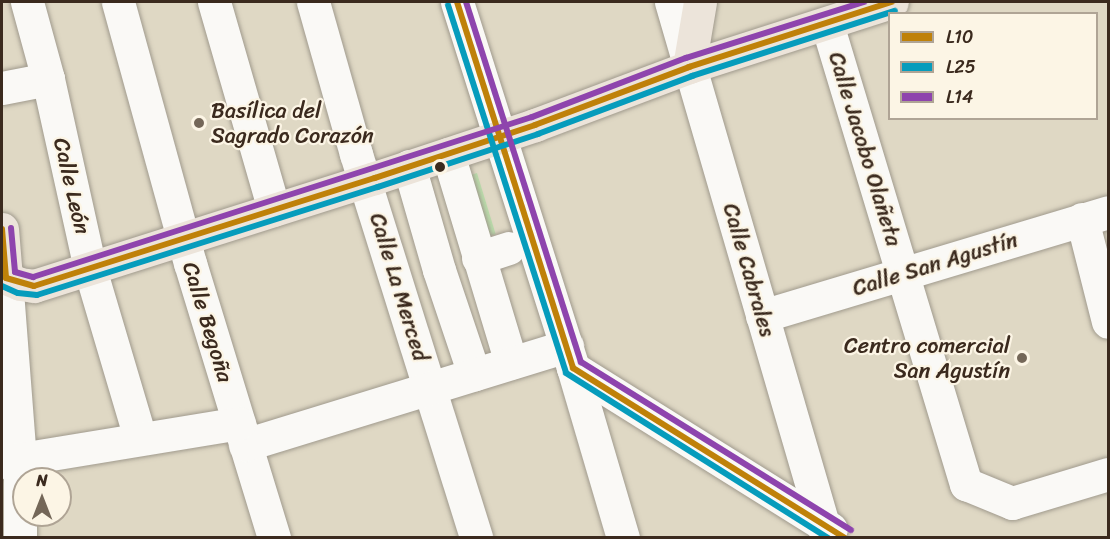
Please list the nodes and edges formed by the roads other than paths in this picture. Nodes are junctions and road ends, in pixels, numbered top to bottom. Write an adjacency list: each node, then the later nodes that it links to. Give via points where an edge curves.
1 (27, 2): 11 (street, Calle León)
2 (118, 2): 21 (street, Calle Begoña)
3 (214, 2): 17 (street)
4 (312, 2): 16 (street, Calle La Merced)
5 (457, 2): 13 (street)
6 (671, 2): 10 (street, Calle Cabrales)
7 (700, 2): 10 (main road)
8 (892, 2): 9 (main road)
9 (826, 24): 10 (main road); 25 (street, Calle Jacobo Olañeta)
10 (689, 67): 13 (main road); 29 (street, Calle Cabrales)
11 (48, 79): 12 (street); 23 (street, Calle León)
12 (2, 88)
13 (500, 136): 14 (main road); 32 (street)
14 (451, 164): 15 (main road); 19 (street); 22 (street)
15 (412, 178): 16 (main road); 19 (street); 24 (street)
16 (365, 181): 17 (main road); 27 (street, Calle La Merced)
17 (274, 210): 21 (main road)
18 (1095, 215): 25 (street, Calle San Agustín); 30 (street)
19 (446, 223): 22 (street); 24 (street)
20 (2, 229): 26 (main road)
21 (184, 238): 23 (main road); 35 (street, Calle Begoña)
22 (493, 253): 28 (street)
23 (90, 268): 26 (main road, via 34,286); 36 (street, Calle León)
24 (439, 270): 27 (street); 28 (street, via 471,297); 33 (street)
25 (903, 274): 29 (street, Calle San Agustín); 38 (street, Calle Jacobo Olañeta, via 966,484 1012,503)
26 (6, 278): 37 (street)
27 (397, 283): 34 (street, Calle La Merced)
28 (491, 298): 31 (street)
29 (762, 316): 39 (street, Calle Cabrales)
30 (1101, 321)
31 (516, 346): 32 (street); 33 (street)
32 (570, 357): 39 (street); 43 (street)
33 (471, 364): 34 (street)
34 (427, 376): 35 (street); 42 (street, Calle La Merced)
35 (242, 434): 36 (street); 41 (street, Calle Begoña)
36 (140, 438): 37 (street)
37 (11, 460): 40 (street)
38 (1108, 474)
39 (832, 533)
40 (21, 537)
41 (274, 537)
42 (476, 537)
43 (623, 537)

